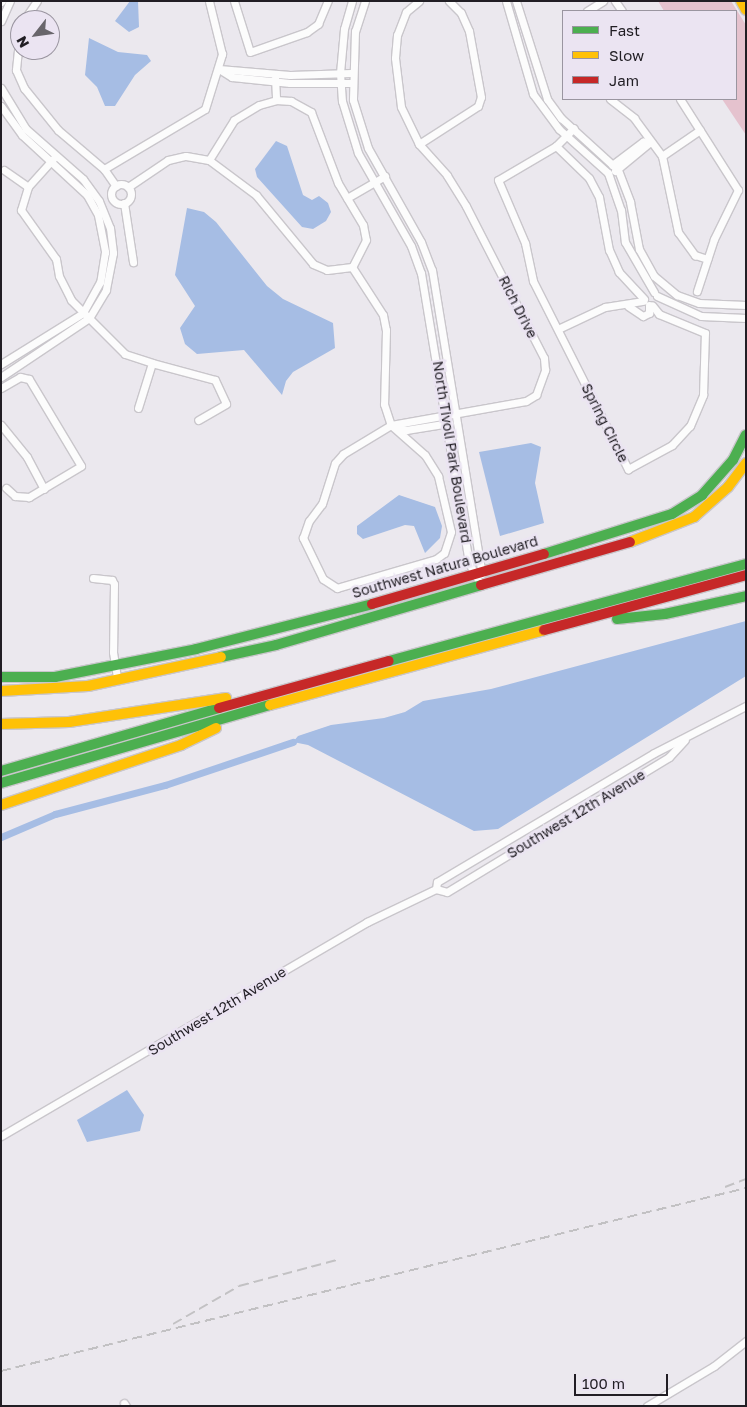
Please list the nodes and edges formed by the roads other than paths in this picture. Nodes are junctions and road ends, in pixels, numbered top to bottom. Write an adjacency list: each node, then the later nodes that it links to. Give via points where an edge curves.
1 (10, 1): 15 (street)
2 (209, 1): 17 (street, via 222,54)
3 (234, 1): 4 (street, via 250,52 307,32 318,24)
4 (328, 1)
5 (352, 1): 19 (street, North Tivoli Park Boulevard, via 344,29)
6 (365, 1): 20 (street, North Tivoli Park Boulevard, via 355,31)
7 (419, 1): 33 (street, Rich Drive, via 406,12 397,35 395,58 401,107)
8 (449, 1): 33 (street, via 461,13 469,32 481,97 478,106)
9 (506, 1): 31 (street, via 533,94)
10 (516, 1): 29 (street, via 547,99)
11 (604, 1): 13 (street)
12 (740, 1): 14 (main road)
13 (589, 10)
14 (746, 10)
15 (1, 21)
16 (17, 60): 39 (street, via 16,70 24,88 58,130)
17 (219, 69): 18 (street); 21 (street, via 232,78); 39 (street, via 205,109)
18 (276, 73): 19 (street); 21 (street)
19 (340, 73): 20 (street); 23 (street, North Tivoli Park Boulevard)
20 (351, 73): 22 (street, North Tivoli Park Boulevard)
21 (275, 82): 23 (street); 25 (street)
22 (352, 83): 23 (street); 43 (street, North Tivoli Park Boulevard, via 358,121)
23 (341, 84): 44 (street, North Tivoli Park Boulevard, via 347,124)
24 (1, 88): 36 (street, via 26,129)
25 (276, 100): 37 (street, via 234,120); 48 (street, via 291,101 311,112)
26 (611, 100): 32 (street, via 634,118 646,132)
27 (681, 100): 30 (street)
28 (1, 106): 36 (street, via 17,130)
29 (574, 128): 31 (street, Spring Circle); 38 (street)
30 (700, 130): 35 (street); 50 (street, via 738,190)
31 (566, 135): 34 (street, Spring Circle); 42 (street)
32 (649, 143): 35 (street); 38 (street, via 643,142); 41 (street)
33 (419, 144): 70 (street, Rich Drive, via 447,175 466,206 544,358 545,370 536,395 526,401)
34 (556, 146): 56 (street, Spring Circle, via 589,178 599,197 610,250 619,272); 63 (street, Spring Circle, via 498,180 525,243 533,281)
35 (662, 156): 50 (street, via 678,232 695,255)
36 (54, 158): 46 (street); 61 (street, via 92,202 109,253 106,290)
37 (209, 160): 47 (street, via 186,156 168,160); 52 (street, via 256,194 313,264 327,270)
38 (613, 163): 41 (street); 42 (street)
39 (104, 169): 45 (street)
40 (4, 170): 46 (street)
41 (618, 170): 42 (street); 53 (street, via 630,202 639,249)
42 (608, 173): 55 (street, via 621,210 624,242)
43 (385, 176): 44 (street); 59 (street, North Tivoli Park Boulevard, via 421,242)
44 (376, 182): 48 (street); 60 (street, North Tivoli Park Boulevard, via 411,246)
45 (116, 186): 47 (street); 49 (street, via 112,198)
46 (28, 187): 61 (street, via 21,210 56,259 58,276 71,300)
47 (128, 187): 49 (street, via 130,198)
48 (348, 198): 52 (street, via 363,225 366,240)
49 (124, 203): 51 (street)
50 (707, 259): 54 (street)
51 (133, 262)
52 (352, 267): 74 (street, via 383,315 386,330 384,404)
53 (663, 285): 55 (street); 57 (street, via 699,303)
54 (697, 291)
55 (655, 294): 56 (street); 56 (street, via 647,292); 62 (street, via 701,316)
56 (647, 302): 58 (street); 58 (street, via 648,313 643,316); 63 (street, Spring Circle, via 659,314 705,333 703,395 690,426 672,445 628,469)
57 (746, 305)
58 (628, 306): 63 (street, via 605,307)
59 (440, 310): 60 (street); 70 (street, North Tivoli Park Boulevard)
60 (430, 312): 69 (street, North Tivoli Park Boulevard)
61 (86, 315): 64 (street, via 125,354); 65 (street); 66 (street)
62 (746, 318)
63 (558, 330)
64 (152, 363): 68 (street); 71 (street, via 167,364 215,380 226,404)
65 (1, 364)
66 (1, 377)
67 (1, 388): 80 (street, via 20,377 29,379 81,466)
68 (138, 408)
69 (445, 413): 70 (street, Rich Drive); 72 (street, North Tivoli Park Boulevard); 74 (street)
70 (457, 416): 72 (street); 77 (street, North Tivoli Park Boulevard)
71 (198, 420)
72 (447, 424): 74 (street, via 406,430); 78 (street, North Tivoli Park Boulevard)
73 (1, 425): 80 (street, via 27,457)
74 (391, 426): 74 (street, via 343,454 335,463 322,504 305,529 303,538 315,565 323,579 337,588 436,559 449,544 451,532 438,476 425,455)
75 (746, 435): 85 (main road, Southwest Natura Boulevard, via 719,479 672,514)
76 (746, 463): 89 (main road, Southwest Natura Boulevard, via 710,505 678,526)
77 (465, 469): 78 (street); 81 (street, North Tivoli Park Boulevard)
78 (454, 471): 82 (street, North Tivoli Park Boulevard)
79 (6, 488): 80 (street, via 20,497)
80 (44, 489)
81 (473, 515): 82 (street); 85 (street, North Tivoli Park Boulevard)
82 (462, 517): 85 (street, North Tivoli Park Boulevard)
83 (746, 556): 96 (main road)
84 (746, 564): 102 (main road, via 118,735)
85 (478, 570): 89 (street, North Tivoli Park Boulevard); 92 (main road, Southwest Natura Boulevard, via 319,619)
86 (746, 575): 103 (main road, via 123,745)
87 (93, 578): 92 (street, via 112,580 114,584)
88 (746, 583): 91 (main road)
89 (480, 584): 94 (main road, Southwest Natura Boulevard, via 276,644)
90 (746, 596): 91 (main road, via 665,614)
91 (617, 619): 99 (main road)
92 (116, 666): 93 (main road, Southwest Natura Boulevard, via 55,677); 94 (street)
93 (1, 677)
94 (118, 678): 95 (main road, Southwest Natura Boulevard, via 54,690)
95 (1, 691)
96 (226, 698): 98 (main road, via 69,722); 101 (main road)
97 (746, 706): 100 (street, Southwest 12th Avenue)
98 (1, 724)
99 (216, 728): 104 (main road); 105 (main road, via 181,745 66,780)
100 (685, 740): 106 (street, Southwest 12th Avenue, via 654,753 437,882); 106 (street, Southwest 12th Avenue, via 661,761 455,887 446,892)
101 (1, 763)
102 (1, 771)
103 (1, 783)
104 (1, 791)
105 (1, 805)
106 (436, 889): 107 (street, Southwest 12th Avenue, via 367,922)
107 (1, 1136)
108 (746, 1341): 109 (street, via 714,1366)
109 (647, 1406)

